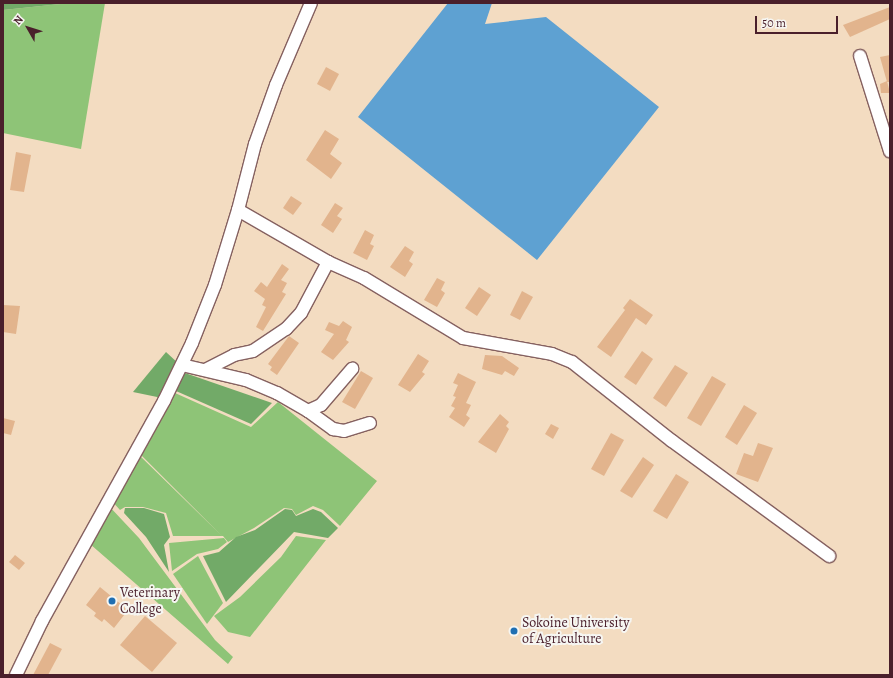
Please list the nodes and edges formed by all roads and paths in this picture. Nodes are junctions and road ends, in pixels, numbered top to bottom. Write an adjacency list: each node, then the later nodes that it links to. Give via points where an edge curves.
1 (311, 3): 4 (street, via 276,85 255,144)
2 (860, 56): 3 (street)
3 (890, 151)
4 (238, 210): 5 (street); 6 (street, via 215,285)
5 (328, 262): 8 (street, via 301,313 286,328 254,351 234,355); 11 (street, via 364,278 463,338 552,354 572,362 672,440)
6 (182, 365): 8 (street); 12 (street, via 42,621)
7 (352, 368): 9 (street, via 321,405)
8 (205, 370): 9 (street, via 252,383 277,393)
9 (308, 411): 10 (street, via 333,429 344,431)
10 (370, 423)
11 (829, 556)
12 (16, 675)

